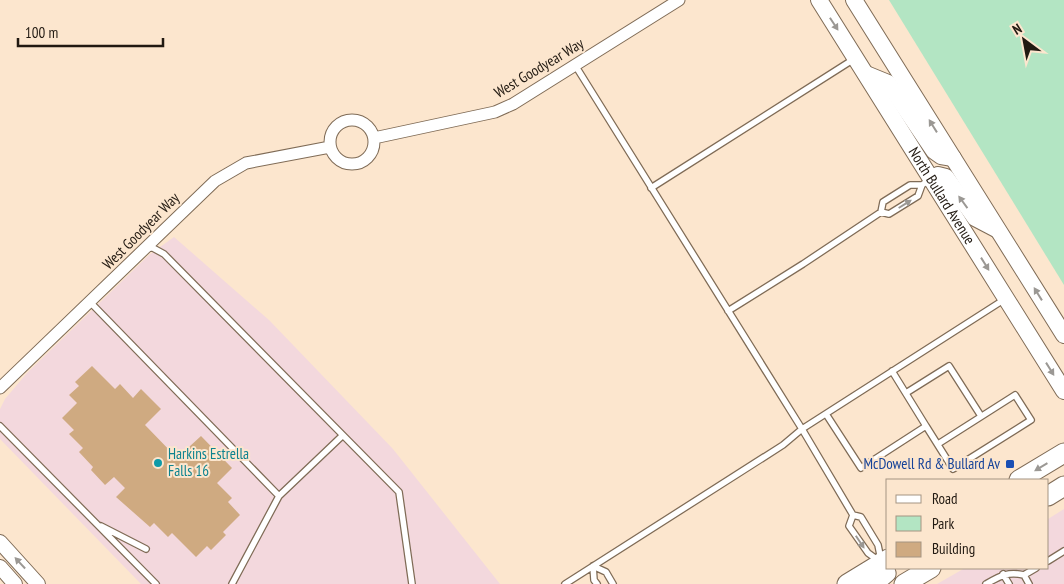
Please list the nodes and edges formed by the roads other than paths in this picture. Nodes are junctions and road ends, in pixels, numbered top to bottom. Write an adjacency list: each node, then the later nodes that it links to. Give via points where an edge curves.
1 (678, 0): 5 (street, West Goodyear Way)
2 (819, 0): 4 (main road, North Bullard Avenue, one-way to 4)
3 (854, 0): 9 (main road, North Bullard Avenue, one-way to 3)
4 (856, 58): 6 (main road, North Bullard Avenue); 11 (lane)
5 (575, 65): 7 (street, West Goodyear Way, via 495,112); 11 (lane)
6 (866, 74): 9 (main road, via 888,83 934,151); 10 (main road, North Bullard Avenue)
7 (374, 138): 8 (street, via 370,154 356,163 340,160); 8 (street, via 364,123 347,120 333,130)
8 (330, 147): 14 (street, West Goodyear Way, via 246,163 230,171 208,187)
9 (953, 158): 13 (main road, North Bullard Avenue)
10 (926, 182): 12 (lane, one-way to 10, via 889,214 918,196); 12 (lane, via 910,185 882,202); 13 (main road, one-way to 10, via 975,218 946,177 938,175); 15 (main road, North Bullard Avenue, one-way to 15)
11 (651, 188): 17 (lane)
12 (881, 212): 17 (lane)
13 (998, 230): 18 (main road, North Bullard Avenue, one-way to 13)
14 (144, 248): 16 (street, West Goodyear Way); 28 (lane, via 153,248 164,254)
15 (1006, 298): 19 (lane); 21 (main road, North Bullard Avenue, one-way to 21)
16 (90, 302): 20 (street, West Goodyear Way); 34 (lane)
17 (728, 311): 27 (lane)
18 (1064, 335)
19 (892, 371): 22 (lane); 23 (lane)
20 (0, 388)
21 (1064, 391)
22 (906, 393): 24 (lane, via 949,366); 26 (lane)
23 (826, 414): 26 (lane, via 861,468); 27 (lane)
24 (981, 416): 29 (lane); 29 (lane, via 1015,395 1031,420 953,468)
25 (0, 426): 36 (lane)
26 (926, 426): 29 (lane)
27 (802, 429): 35 (lane); 42 (lane, via 783,445)
28 (342, 436): 34 (lane); 52 (lane, via 399,492)
29 (938, 444)
30 (1064, 453): 31 (main road, one-way to 31)
31 (1021, 479)
32 (1064, 486): 33 (main road)
33 (1049, 495)
34 (279, 496): 51 (lane)
35 (854, 516): 41 (lane, via 861,517); 41 (lane, one-way to 41, via 849,526 868,553)
36 (95, 522): 38 (lane); 50 (lane)
37 (0, 542): 49 (street, one-way to 37)
38 (146, 548)
39 (1064, 551): 40 (lane)
40 (1049, 559)
41 (885, 561): 56 (main road); 57 (main road, via 886,573)
42 (594, 566): 53 (lane); 54 (lane); 55 (lane, via 606,572)
43 (0, 567): 48 (street)
44 (929, 569): 58 (main road)
45 (1034, 569): 47 (lane)
46 (1003, 574): 47 (lane); 59 (lane); 60 (lane)
47 (1024, 575): 61 (lane)
48 (14, 584)
49 (38, 584)
50 (156, 584)
51 (232, 584)
52 (412, 584)
53 (565, 584)
54 (597, 584)
55 (613, 584)
56 (847, 584)
57 (873, 584)
58 (904, 584)
59 (986, 584)
60 (1009, 584)
61 (1029, 584)

